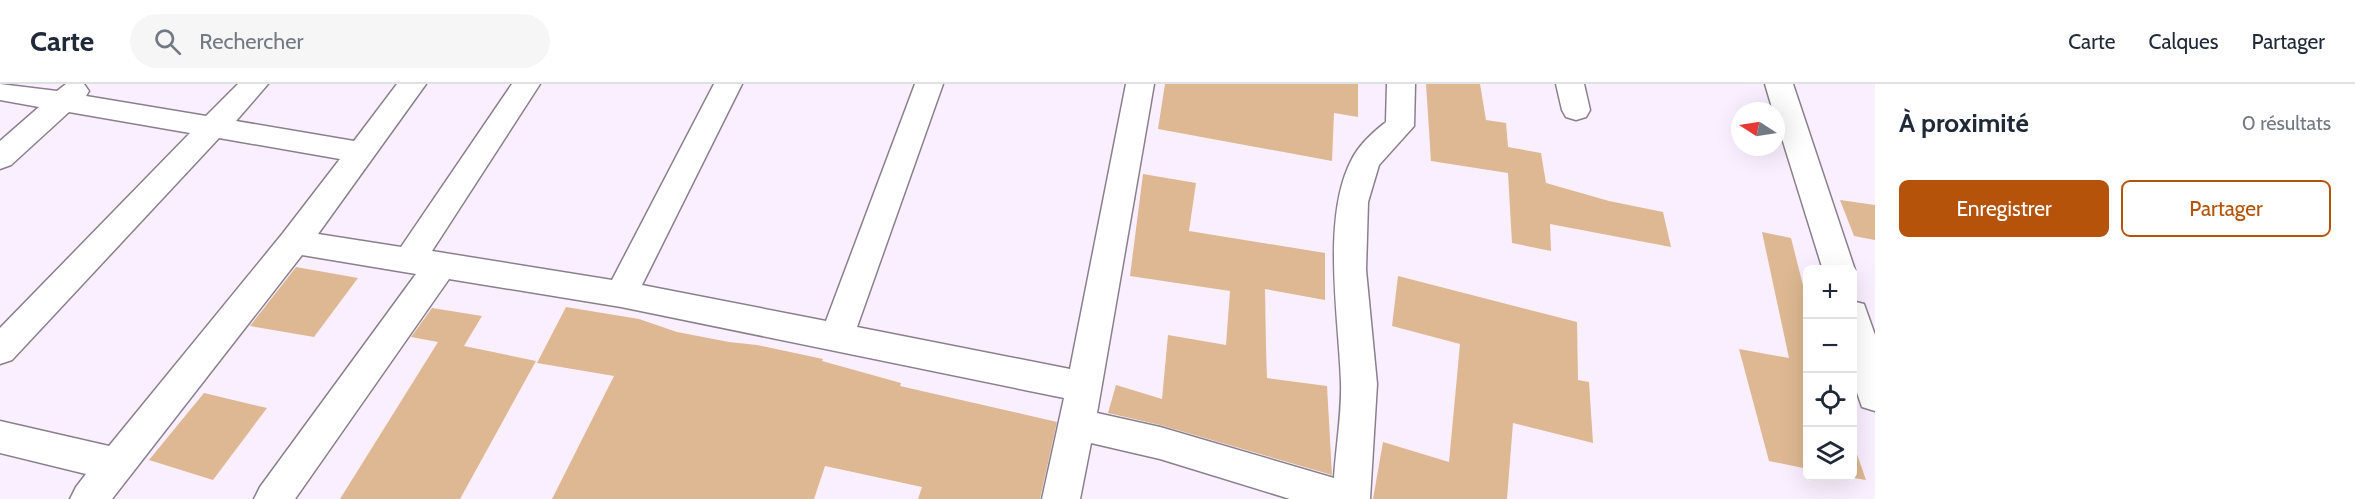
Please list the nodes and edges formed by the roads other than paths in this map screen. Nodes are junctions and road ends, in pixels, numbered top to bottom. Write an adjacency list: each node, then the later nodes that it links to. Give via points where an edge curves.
1 (255, 84): 11 (street)
2 (412, 84): 12 (street)
3 (526, 84): 15 (street)
4 (728, 84): 17 (street)
5 (929, 84): 19 (street)
6 (1140, 84): 21 (street)
7 (1401, 84): 29 (street, via 1400,126 1365,162 1353,202 1350,270 1359,384)
8 (1779, 84): 16 (street)
9 (0, 91): 10 (street)
10 (73, 93): 11 (street); 13 (street)
11 (215, 126): 12 (street); 20 (street)
12 (360, 152): 14 (street)
13 (0, 158)
14 (294, 242): 15 (street); 25 (street)
15 (425, 263): 17 (street); 27 (street)
16 (1837, 265)
17 (621, 294): 19 (street)
18 (1853, 319): 22 (street)
19 (837, 336): 21 (street)
20 (0, 350)
21 (1084, 387): 23 (street)
22 (1875, 396)
23 (1077, 424): 28 (street); 29 (street, via 1160,443)
24 (0, 437): 25 (street)
25 (116, 464): 26 (street)
26 (89, 499)
27 (273, 499)
28 (1061, 499)
29 (1349, 499)

